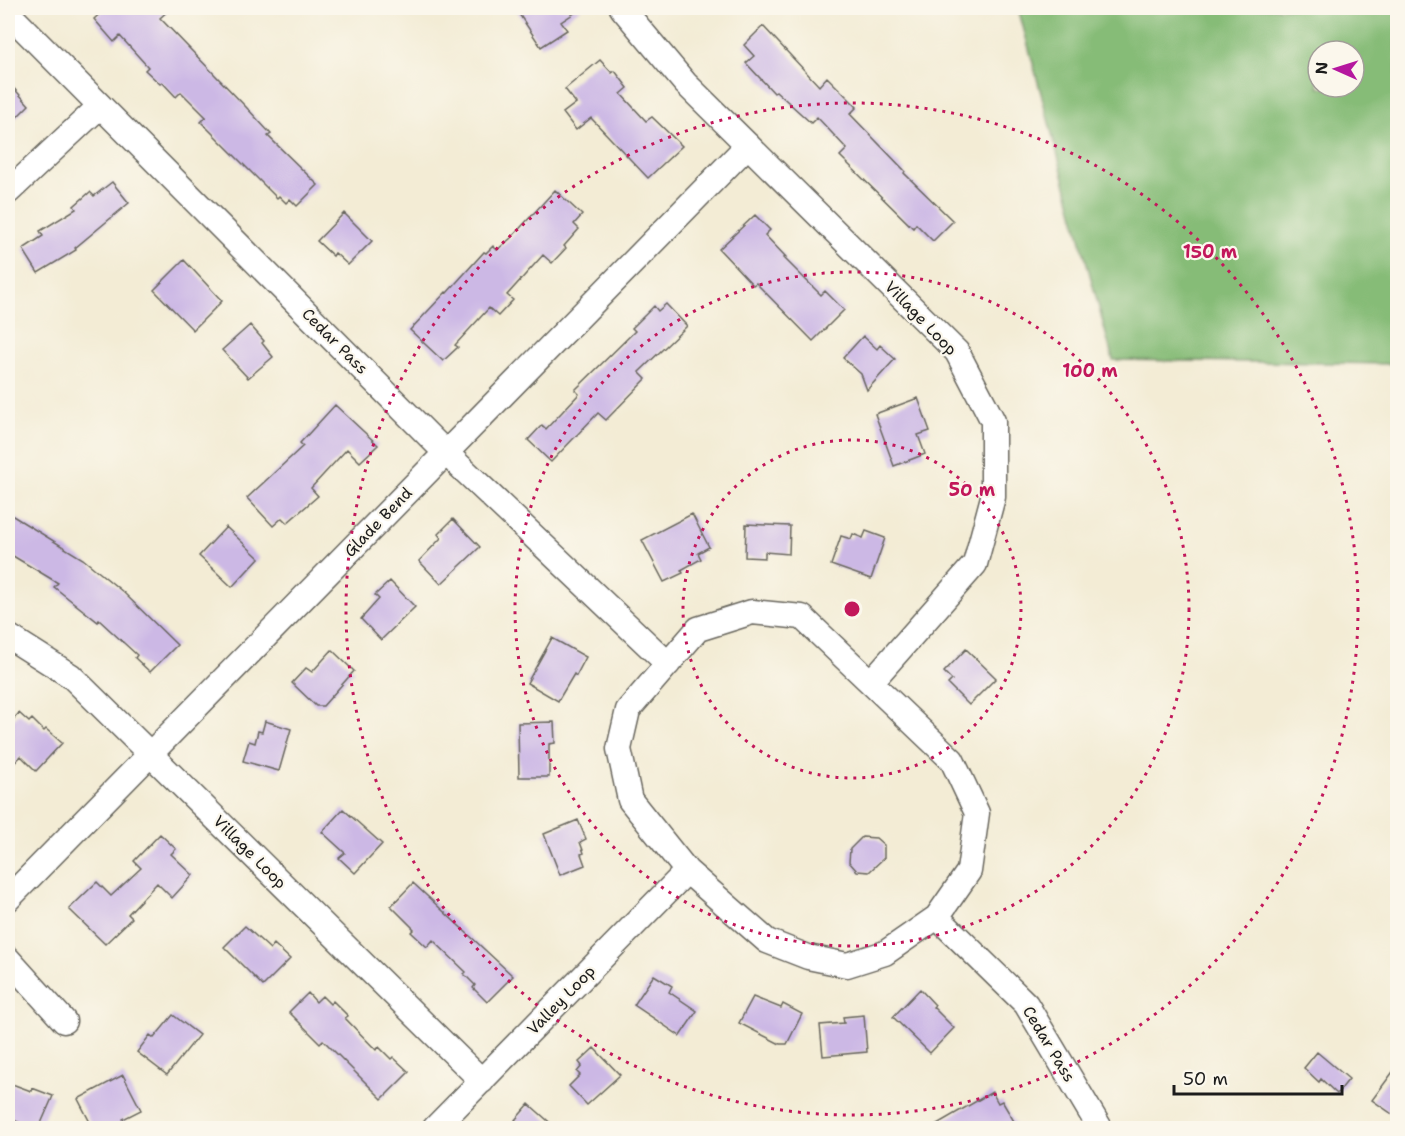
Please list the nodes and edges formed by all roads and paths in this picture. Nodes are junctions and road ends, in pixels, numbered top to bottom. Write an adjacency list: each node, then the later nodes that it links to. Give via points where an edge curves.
1 (622, 8): 4 (street, Village Loop)
2 (8, 13): 3 (street, Cedar Pass)
3 (100, 106): 5 (street); 6 (street, Cedar Pass)
4 (748, 145): 6 (street, Glade Bend); 9 (street, Village Loop, via 957,352 993,421 993,497 975,564)
5 (8, 192)
6 (446, 453): 8 (street, Cedar Pass); 10 (street, Glade Bend)
7 (8, 636): 10 (street, Village Loop, via 71,676)
8 (668, 664): 9 (street, via 698,629 752,612 802,617); 11 (street, via 628,710 620,749 630,800)
9 (871, 682): 13 (street, via 952,760 976,813 969,871)
10 (150, 754): 12 (street, Glade Bend); 16 (street, Village Loop)
11 (687, 871): 13 (street, via 767,941 808,957 847,965 885,953); 16 (street, Valley Loop)
12 (8, 899)
13 (937, 917): 18 (street, Cedar Pass, via 1026,1004)
14 (8, 959): 15 (street)
15 (64, 1021)
16 (482, 1081): 17 (street, Valley Loop)
17 (435, 1128)
18 (1100, 1128)

